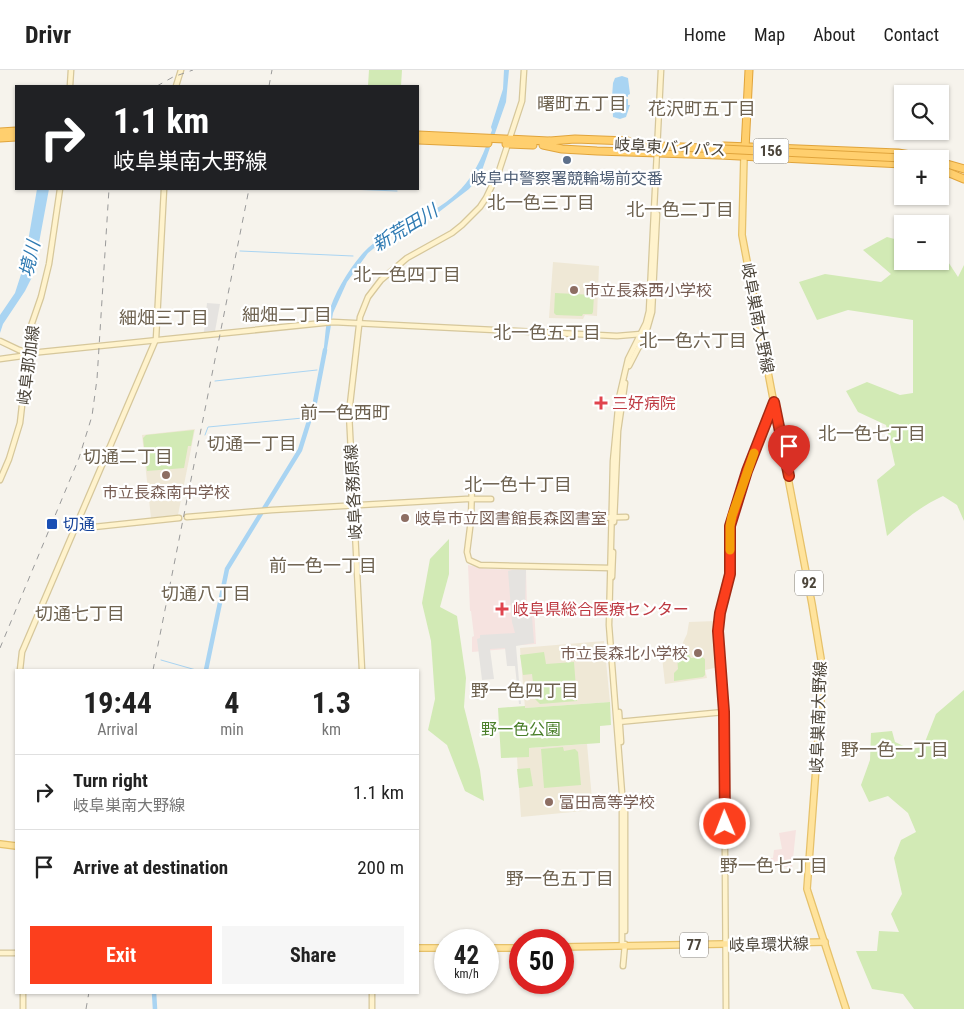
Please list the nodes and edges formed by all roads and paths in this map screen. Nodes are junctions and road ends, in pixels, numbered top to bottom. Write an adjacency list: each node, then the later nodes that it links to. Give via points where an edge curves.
1 (71, 70): 6 (street)
2 (181, 70): 7 (street)
3 (524, 70): 15 (street, 岐阜各務原線, via 522,101)
4 (661, 70): 17 (street)
5 (748, 70): 20 (highway)
6 (70, 85)
7 (176, 85)
8 (15, 131): 9 (highway)
9 (0, 132)
10 (419, 135): 14 (highway, 岐阜東バイパス / 156)
11 (15, 137): 12 (highway)
12 (0, 138)
13 (419, 140): 14 (highway, 岐阜東バイパス / 156)
14 (490, 141): 15 (highway, 岐阜東バイパス / 156)
15 (509, 141): 16 (highway, 岐阜東バイパス / 156); 18 (highway, 岐阜東バイパス / 156); 33 (street, 岐阜各務原線, via 494,182 480,207 452,233 407,258 381,280 368,297)
16 (550, 141): 17 (highway, 156); 19 (highway, 岐阜東バイパス / 156)
17 (658, 143): 20 (highway, 156); 21 (street)
18 (543, 145): 19 (highway, 岐阜東バイパス / 156); 21 (highway, 156, via 562,149)
19 (621, 146): 24 (highway, 岐阜東バイパス / 156, bridge); 25 (highway, 岐阜東バイパス / 156, bridge)
20 (745, 146): 22 (highway, 156); 23 (highway)
21 (658, 153): 23 (highway, 156); 34 (street, via 649,311); 49 (street, via 652,312 646,334 631,361 620,410)
22 (894, 153)
23 (744, 156): 26 (highway, 156); 39 (main road, 岐阜巣南大野線 / 92, via 742,235)
24 (894, 158)
25 (894, 162)
26 (894, 162)
27 (949, 166): 29 (highway)
28 (949, 169): 30 (highway)
29 (964, 169)
30 (964, 179)
31 (60, 190): 37 (street, 岐阜那加線, via 49,264)
32 (164, 190): 35 (street)
33 (359, 322): 34 (street); 35 (street, via 326,322); 44 (street, 岐阜各務原線, via 349,405)
34 (641, 334): 49 (street, via 628,359 617,410)
35 (156, 340): 37 (street); 50 (street)
36 (0, 341): 37 (street)
37 (27, 352): 38 (street); 40 (street, 岐阜那加線, via 20,423)
38 (0, 360)
39 (774, 402): 54 (street, via 730,526 730,574 718,631); 58 (main road, 岐阜巣南大野線 / 92, via 822,665 806,882)
40 (0, 480)
41 (472, 482): 42 (street)
42 (472, 499): 43 (street); 44 (street); 51 (street, via 466,552 474,564)
43 (491, 499)
44 (354, 505): 45 (street); 53 (street, 岐阜各務原線)
45 (187, 517)
46 (626, 517): 49 (street)
47 (179, 518): 50 (street)
48 (589, 518): 49 (street)
49 (613, 518): 51 (street); 55 (street, via 612,624)
50 (75, 529): 52 (street, via 22,652)
51 (610, 568): 55 (street, via 609,624)
52 (20, 669)
53 (362, 669)
54 (724, 712): 55 (street); 59 (street)
55 (618, 722): 60 (street)
56 (0, 844): 57 (main road)
57 (15, 846)
58 (825, 942): 59 (main road, 岐阜環状線 / 77); 72 (main road, 岐阜巣南大野線 / 92)
59 (726, 945): 60 (main road, 岐阜環状線 / 77); 71 (street)
60 (624, 946): 61 (main road, 岐阜環状線 / 77); 66 (street)
61 (574, 947)
62 (419, 948): 63 (main road)
63 (434, 948)
64 (0, 953): 65 (street)
65 (15, 953)
66 (623, 966)
67 (23, 994): 69 (street)
68 (372, 994): 70 (street)
69 (23, 1009)
70 (372, 1009)
71 (726, 1009)
72 (846, 1009)

